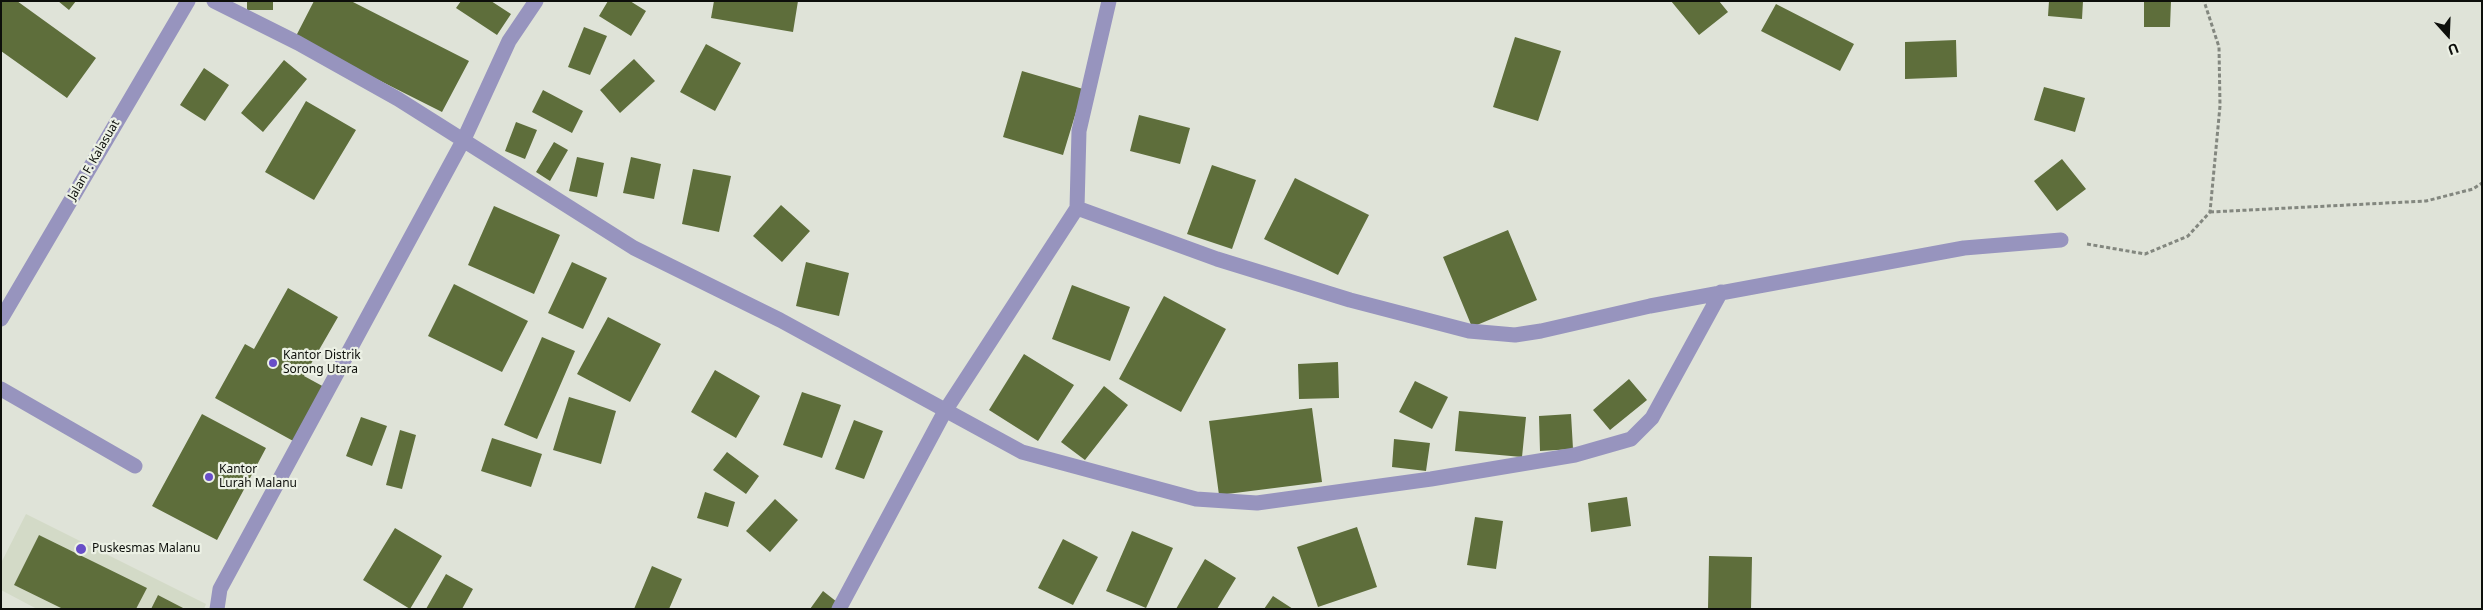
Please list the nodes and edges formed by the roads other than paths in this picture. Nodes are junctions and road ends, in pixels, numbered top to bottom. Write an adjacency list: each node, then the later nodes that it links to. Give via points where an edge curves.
1 (188, 1): 9 (street, Jalan F. Kalasuat)
2 (214, 1): 5 (street, via 298,43)
3 (536, 1): 5 (street, via 510,41)
4 (1109, 1): 6 (street, via 1079,131)
5 (464, 139): 11 (street, via 634,248 780,320); 13 (street, via 220,589)
6 (1077, 208): 8 (street, via 1217,259 1350,300 1469,331 1515,335 1541,331); 11 (street)
7 (2061, 240): 8 (street, via 1964,248)
8 (1721, 292): 11 (street, via 1652,418 1631,439 1575,455 1431,479 1257,503 1196,499 1022,452)
9 (1, 319)
10 (1, 389): 12 (street)
11 (945, 411): 14 (street)
12 (135, 466)
13 (217, 609)
14 (839, 609)

